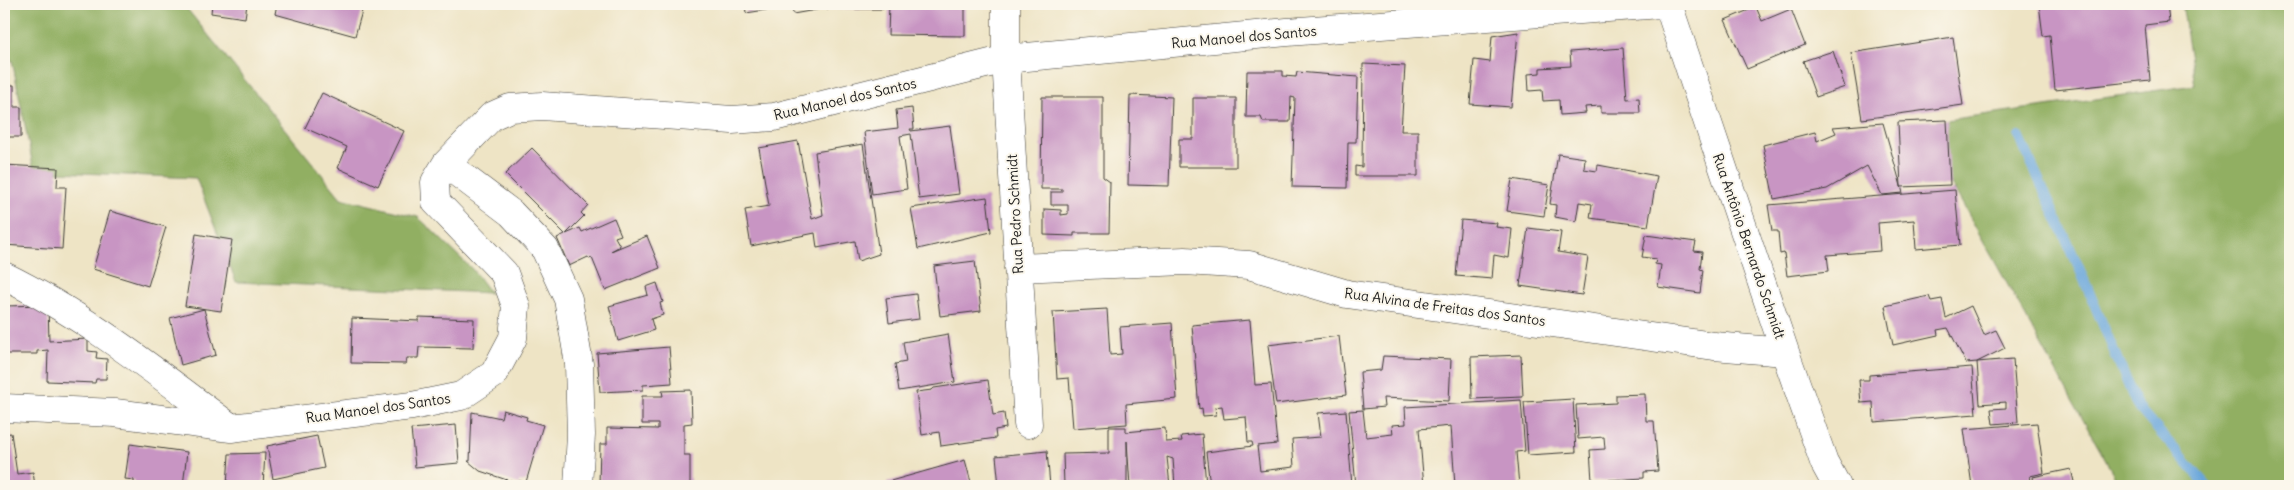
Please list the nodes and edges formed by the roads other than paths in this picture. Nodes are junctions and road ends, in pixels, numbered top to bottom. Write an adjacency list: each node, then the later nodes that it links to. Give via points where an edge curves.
1 (1006, 4): 4 (street, Rua Pedro Schmidt)
2 (1661, 4): 4 (street, Rua Manoel dos Santos, via 1288,32)
3 (1668, 4): 8 (street, Rua Antônio Bernardo Schmidt)
4 (1006, 59): 5 (street, Rua Manoel dos Santos, via 774,117 732,120 542,106 510,108 492,116); 6 (street, Rua Pedro Schmidt)
5 (446, 164): 11 (street, Rua Manoel dos Santos, via 435,182 436,202 504,273 516,306 513,338 494,374 461,396 412,406); 12 (street, via 511,213 544,249 568,299 579,364 581,435)
6 (1018, 268): 8 (street, Rua Alvina de Freitas dos Santos, via 1185,261 1249,265 1347,294 1714,346); 10 (street, Rua Pedro Schmidt)
7 (4, 276): 11 (street, via 94,327)
8 (1784, 352): 13 (street, Rua Antônio Bernardo Schmidt, via 1824,462)
9 (4, 408): 11 (street, Rua Manoel dos Santos, via 115,413)
10 (1028, 424)
11 (232, 428)
12 (578, 486)
13 (1837, 486)

